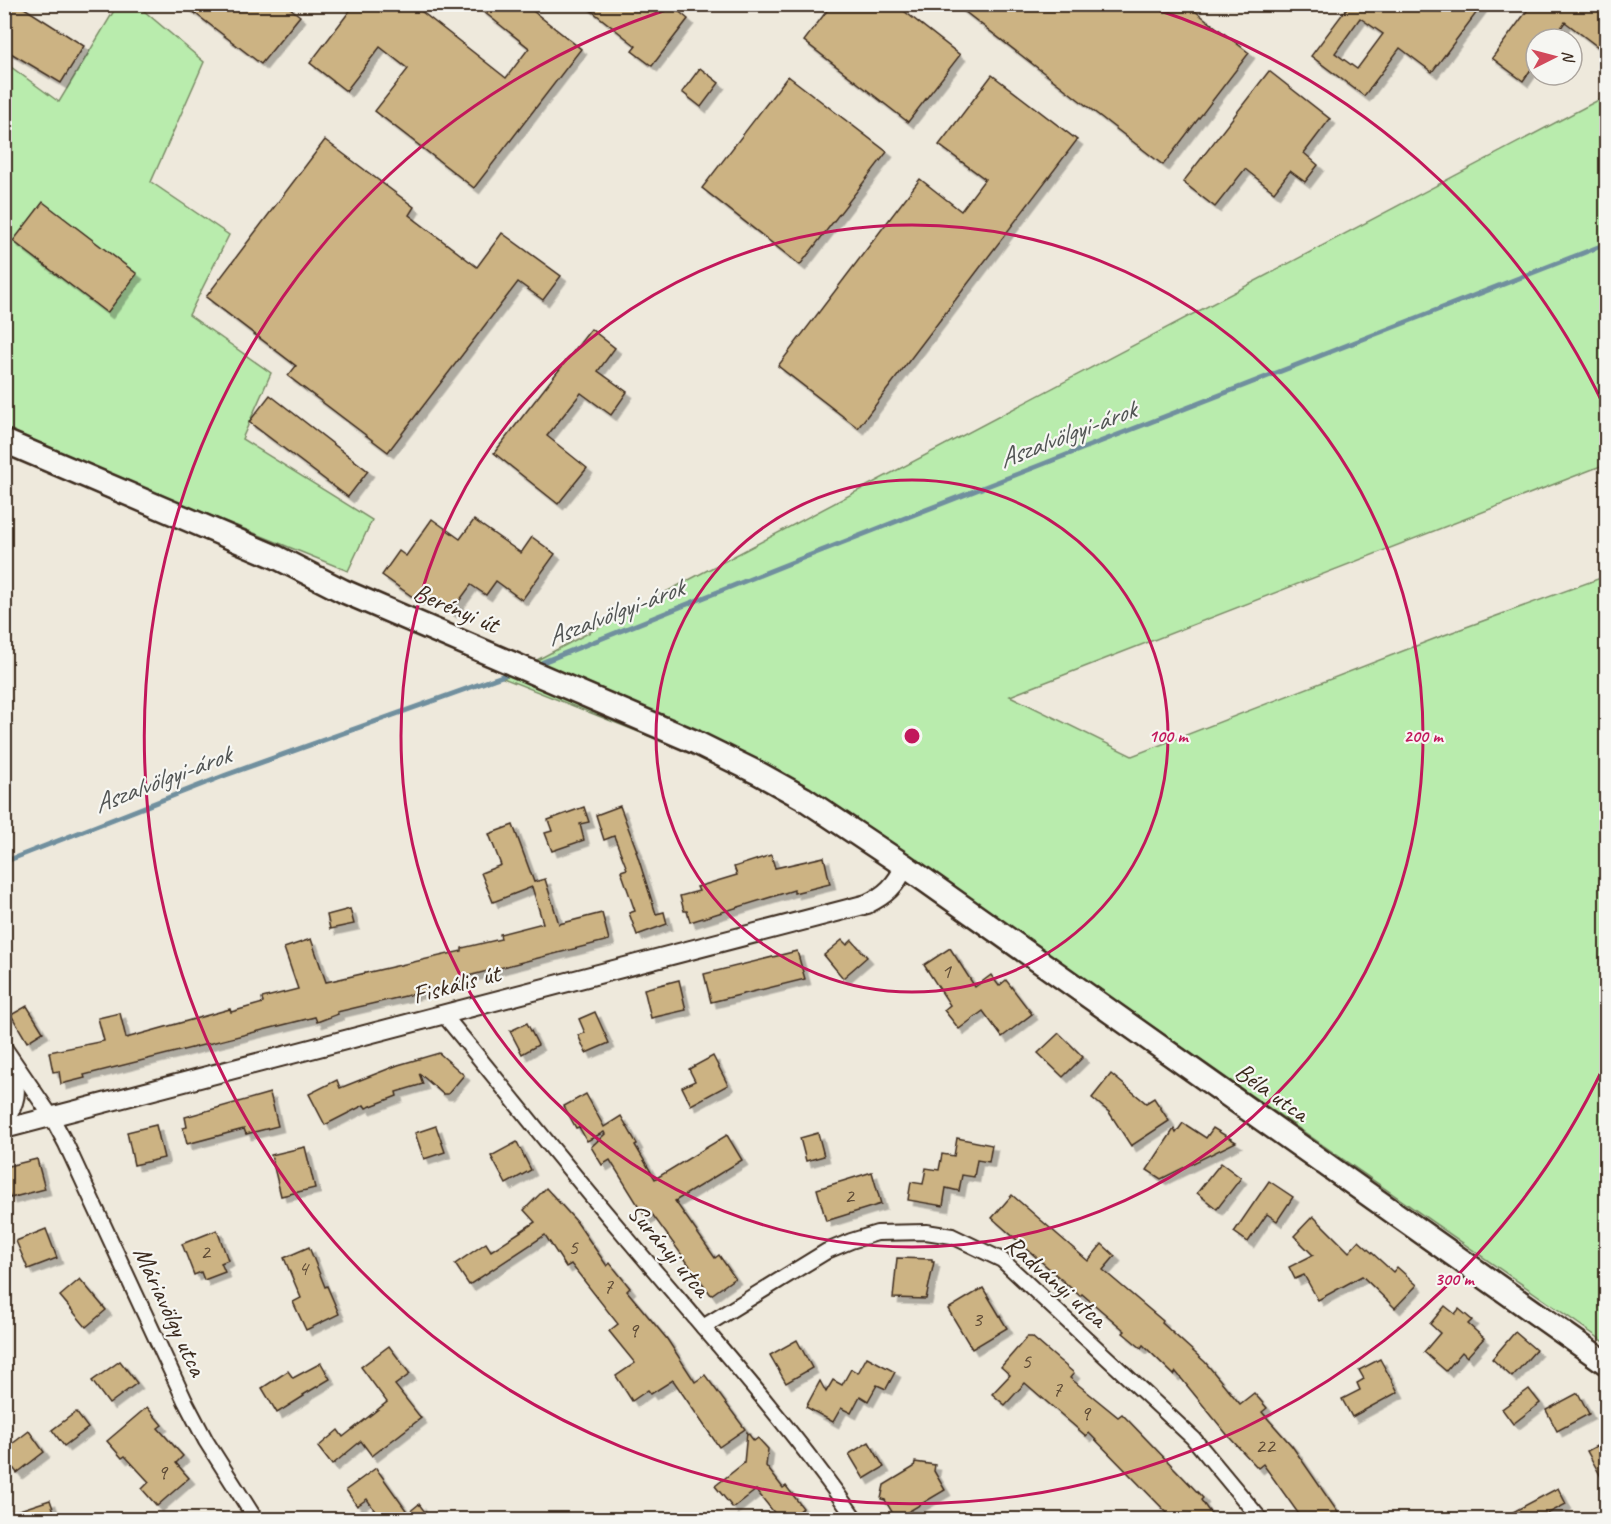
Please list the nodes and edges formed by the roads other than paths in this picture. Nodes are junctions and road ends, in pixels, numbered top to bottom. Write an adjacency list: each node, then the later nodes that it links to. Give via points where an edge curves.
1 (4, 441): 2 (main road, Berényi út, via 695,742 803,798)
2 (905, 866): 3 (street, Fiskális út, via 890,890 867,904); 8 (main road, Béla utca)
3 (443, 1014): 5 (street, Fiskális út); 7 (street, Surányi utca)
4 (8, 1052): 5 (street, Máriavölgy utca); 6 (street, via 18,1088 15,1108)
5 (51, 1116): 6 (street, Fiskális út); 9 (street, Máriavölgy utca, via 185,1401)
6 (4, 1127)
7 (702, 1327): 10 (street, Surányi utca, via 792,1434); 11 (street, Radványi utca, via 850,1240 877,1233 952,1236 1002,1260 1193,1438)
8 (1606, 1363)
9 (256, 1520)
10 (856, 1520)
11 (1261, 1520)

